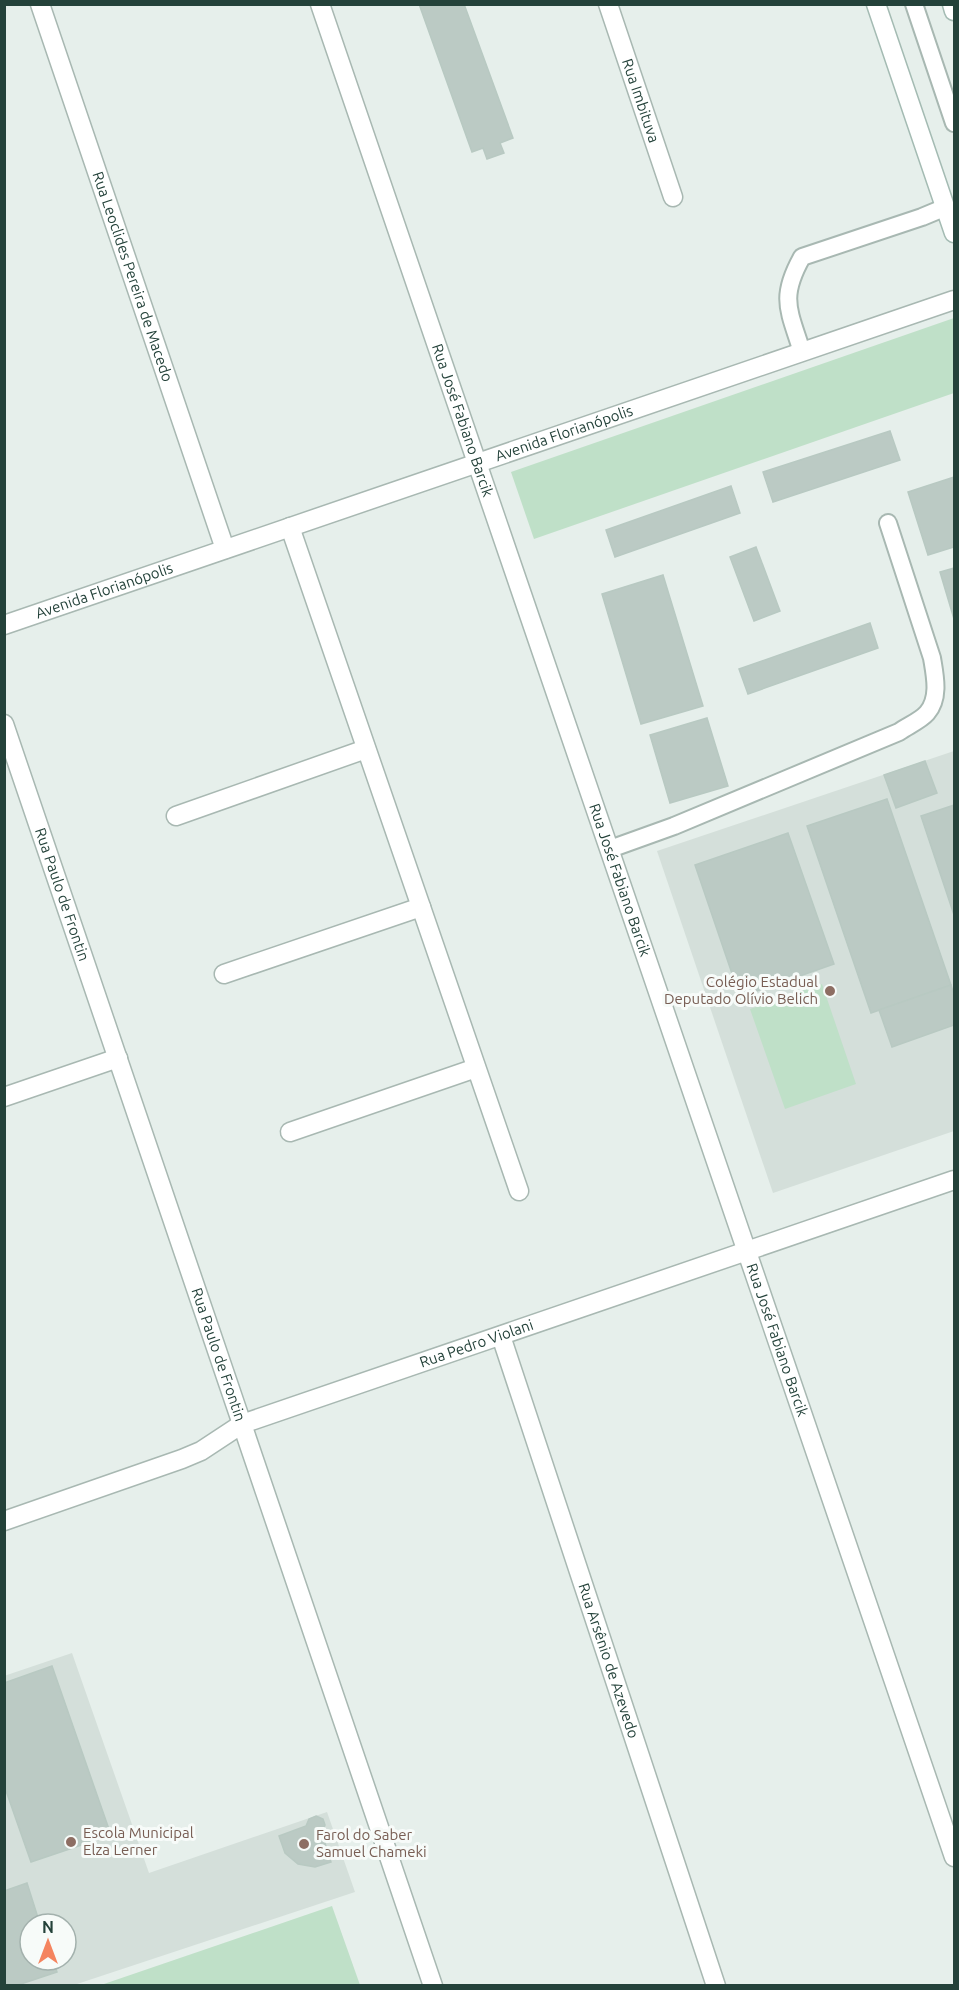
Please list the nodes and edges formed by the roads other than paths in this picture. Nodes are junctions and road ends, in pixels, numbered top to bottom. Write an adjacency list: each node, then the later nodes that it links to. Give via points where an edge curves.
1 (40, 4): 17 (street, Rua Leoclides Pereira de Macedo)
2 (320, 4): 14 (street, Rua José Fabiano Barcik)
3 (608, 4): 9 (street, Rua Imbituva)
4 (876, 4): 10 (street)
5 (914, 4): 8 (lane)
6 (952, 4): 7 (street)
7 (954, 11)
8 (954, 123)
9 (673, 197)
10 (946, 207): 11 (street); 13 (lane, via 802,257 788,289 788,308)
11 (954, 233)
12 (954, 300): 13 (street, Avenida Florianópolis)
13 (802, 352): 14 (street, Avenida Florianópolis)
14 (477, 463): 16 (street, Avenida Florianópolis); 22 (street, Rua José Fabiano Barcik)
15 (888, 523): 22 (lane, via 932,658 935,696 927,713 899,732)
16 (290, 527): 17 (street, Avenida Florianópolis); 20 (street)
17 (225, 549): 18 (street, Avenida Florianópolis)
18 (4, 625)
19 (4, 724): 25 (street, Rua Paulo de Frontin)
20 (366, 749): 21 (street); 23 (street)
21 (176, 816)
22 (610, 849): 31 (street, Rua José Fabiano Barcik)
23 (421, 907): 24 (street); 26 (street)
24 (224, 974)
25 (118, 1058): 27 (street); 33 (street, Rua Paulo de Frontin)
26 (476, 1068): 28 (street); 30 (street)
27 (4, 1097)
28 (290, 1132)
29 (954, 1180): 31 (street, Rua Pedro Violani)
30 (519, 1191)
31 (747, 1251): 32 (street, Rua Pedro Violani); 35 (street, Rua José Fabiano Barcik)
32 (501, 1336): 33 (street, Rua Pedro Violani); 37 (street, Rua Arsênio de Azevedo)
33 (243, 1424): 34 (street, Rua Pedro Violani, via 182,1459); 36 (street, Rua Paulo de Frontin)
34 (4, 1521)
35 (954, 1857)
36 (433, 1986)
37 (716, 1986)

